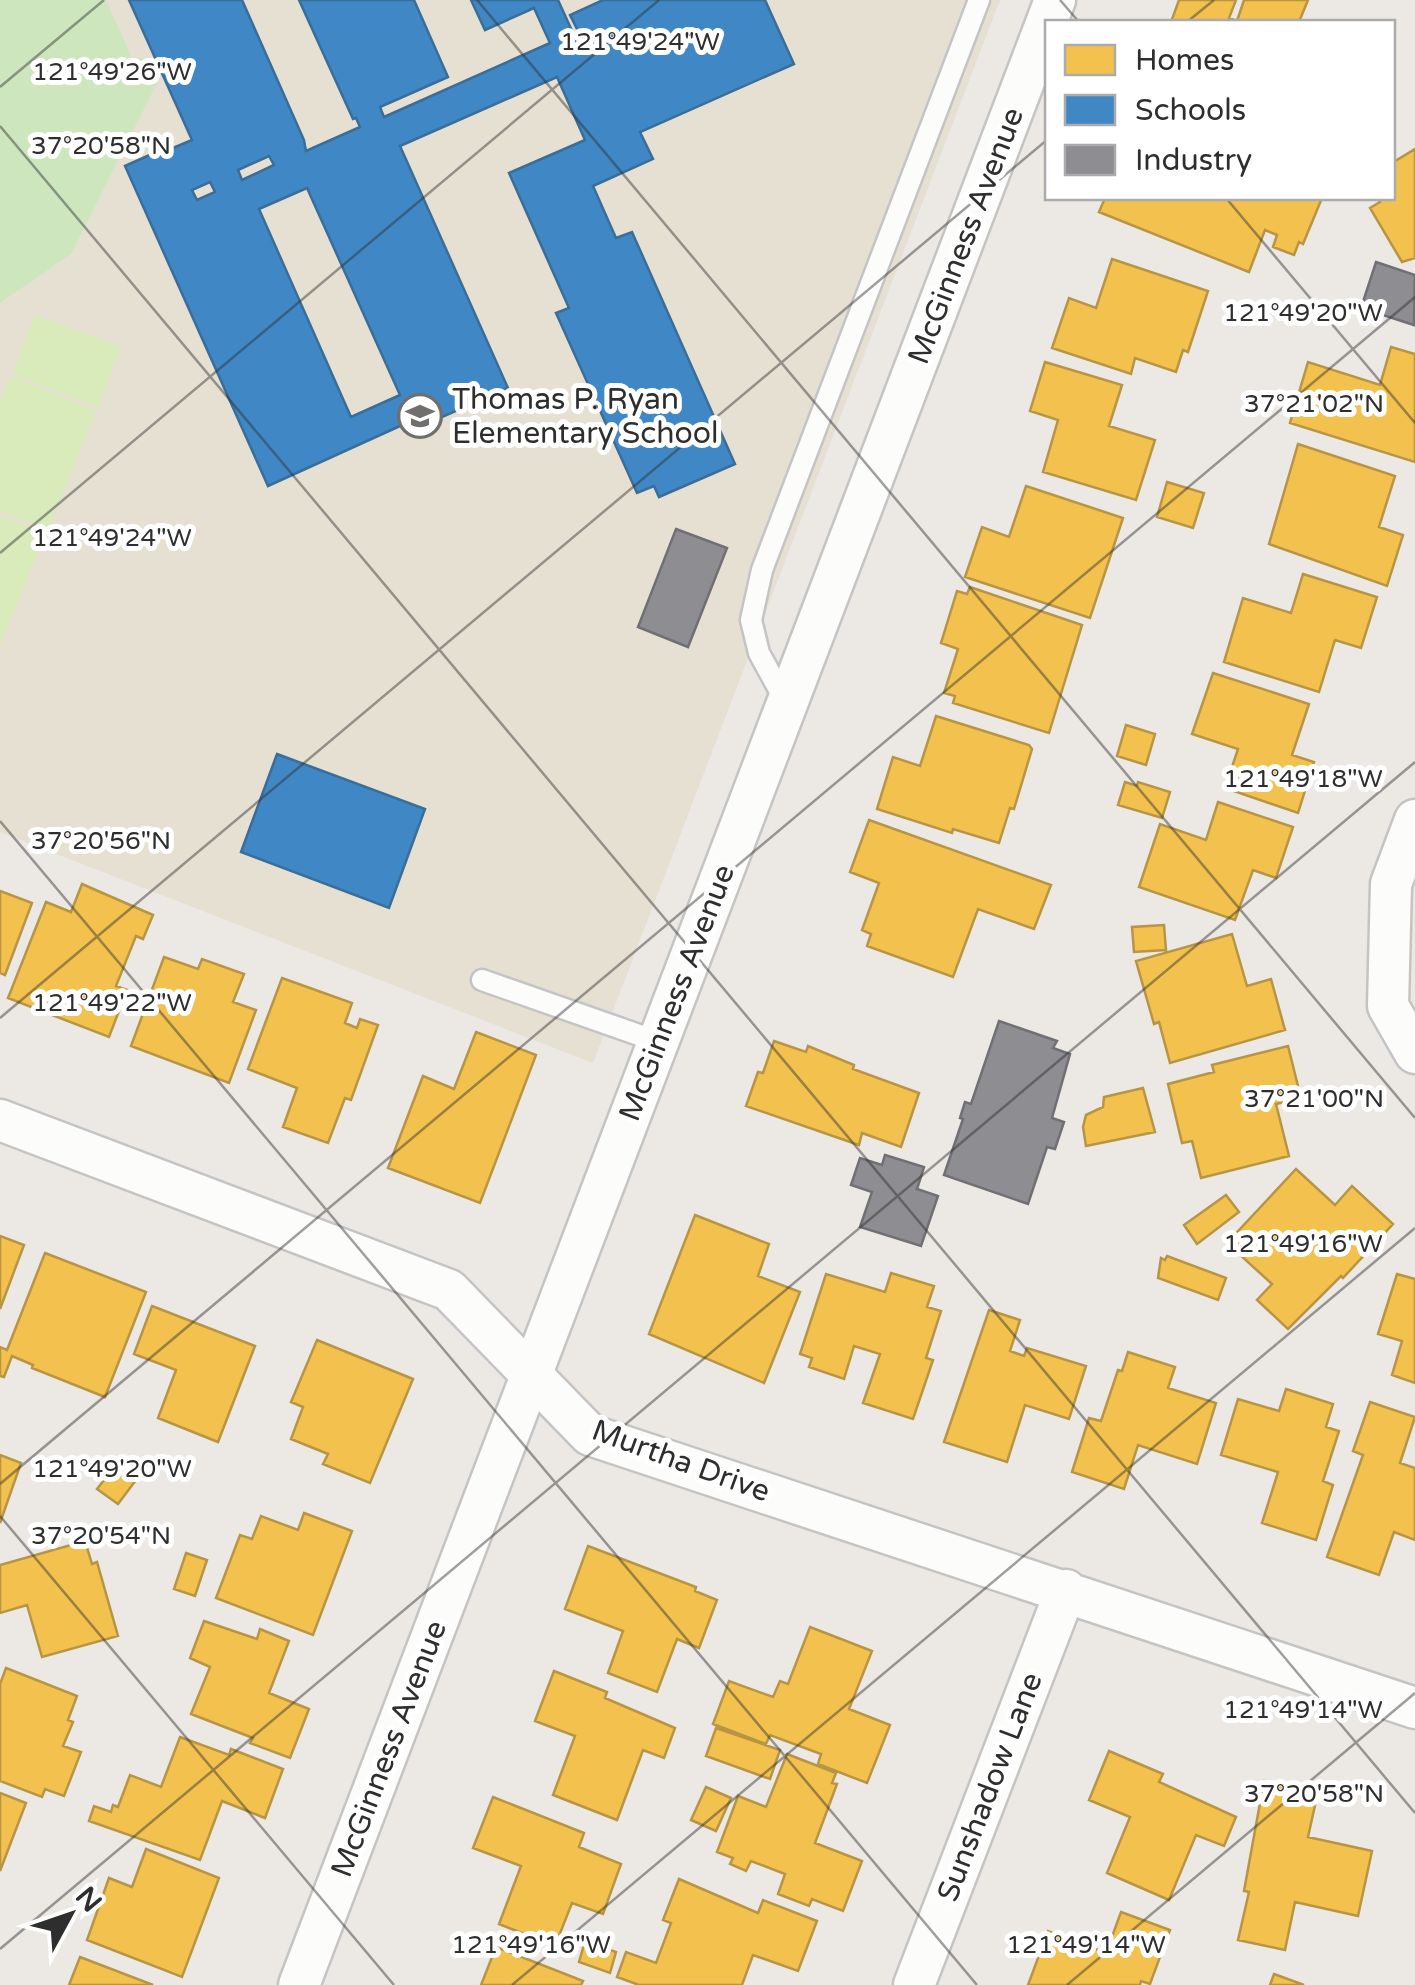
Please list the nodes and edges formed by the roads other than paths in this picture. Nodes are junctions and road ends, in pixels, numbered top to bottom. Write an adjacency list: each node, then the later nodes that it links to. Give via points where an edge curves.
1 (979, 0): 3 (lane, via 762,570 751,620 759,652)
2 (1045, 29): 3 (street, McGinness Avenue)
3 (787, 704): 6 (street, McGinness Avenue)
4 (1415, 820): 7 (street, via 1391,884 1388,1006)
5 (482, 980): 6 (lane)
6 (659, 1042): 9 (street, McGinness Avenue)
7 (1415, 1053)
8 (0, 1120): 9 (street, Murtha Drive, via 449,1290)
9 (532, 1375): 10 (street, Murtha Drive, via 590,1435); 12 (street, McGinness Avenue)
10 (1066, 1590): 11 (street, Murtha Drive); 13 (street, Sunshadow Lane)
11 (1415, 1708)
12 (299, 1985)
13 (914, 1985)

